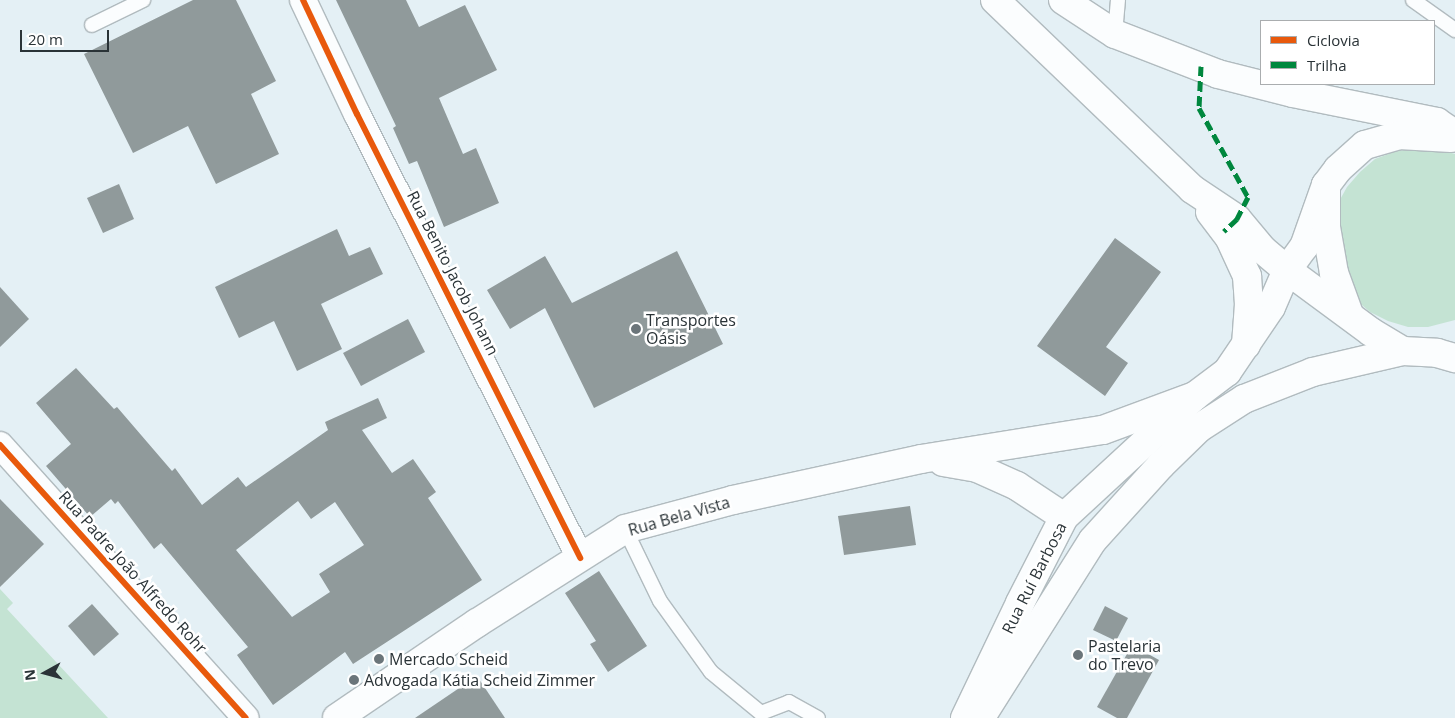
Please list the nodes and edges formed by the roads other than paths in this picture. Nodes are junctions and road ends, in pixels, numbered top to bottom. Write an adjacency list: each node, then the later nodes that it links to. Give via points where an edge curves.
1 (143, 0): 7 (lane)
2 (303, 0): 29 (street, Rua Benito Jacob Johann)
3 (996, 0): 17 (main road)
4 (1063, 0): 9 (main road)
5 (1118, 0): 9 (lane)
6 (1413, 0): 8 (lane)
7 (92, 26)
8 (1455, 30)
9 (1115, 34): 10 (main road, via 1218,74)
10 (1260, 85)
11 (1261, 85): 12 (main road)
12 (1293, 93): 13 (main road); 14 (main road, via 1437,122)
13 (1455, 108)
14 (1455, 134)
15 (1455, 138): 16 (main road, via 1399,135 1365,145 1338,169)
16 (1326, 185): 18 (main road, via 1304,247); 19 (main road, via 1326,227 1334,273)
17 (1192, 189): 18 (main road, via 1237,219 1263,250); 20 (main road, via 1230,239 1247,276)
18 (1287, 270): 19 (main road); 20 (main road, via 1271,307)
19 (1349, 314): 21 (main road)
20 (1246, 345): 23 (main road, via 1227,372)
21 (1403, 351): 22 (main road); 24 (main road, via 1314,372 1244,399)
22 (1449, 351)
23 (1195, 396): 26 (main road, Rua Bela Vista, via 1103,430); 27 (main road, Rua Ruí Barbosa)
24 (1205, 424): 27 (main road, via 1153,454 1094,508); 34 (main road, Rua Ruí Barbosa, via 1092,540)
25 (0, 445): 30 (street, Rua Padre João Alfredo Rohr)
26 (921, 459): 27 (main road, Rua Bela Vista, via 977,468 1017,486); 28 (main road, Rua Bela Vista, via 733,500)
27 (1064, 517): 33 (main road, Rua Ruí Barbosa)
28 (625, 529): 29 (main road, Rua Bela Vista); 32 (lane, via 660,601 711,672 761,713 789,702)
29 (580, 558): 31 (main road, Rua Bela Vista)
30 (246, 718)
31 (337, 718)
32 (818, 718)
33 (965, 718)
34 (980, 718)

